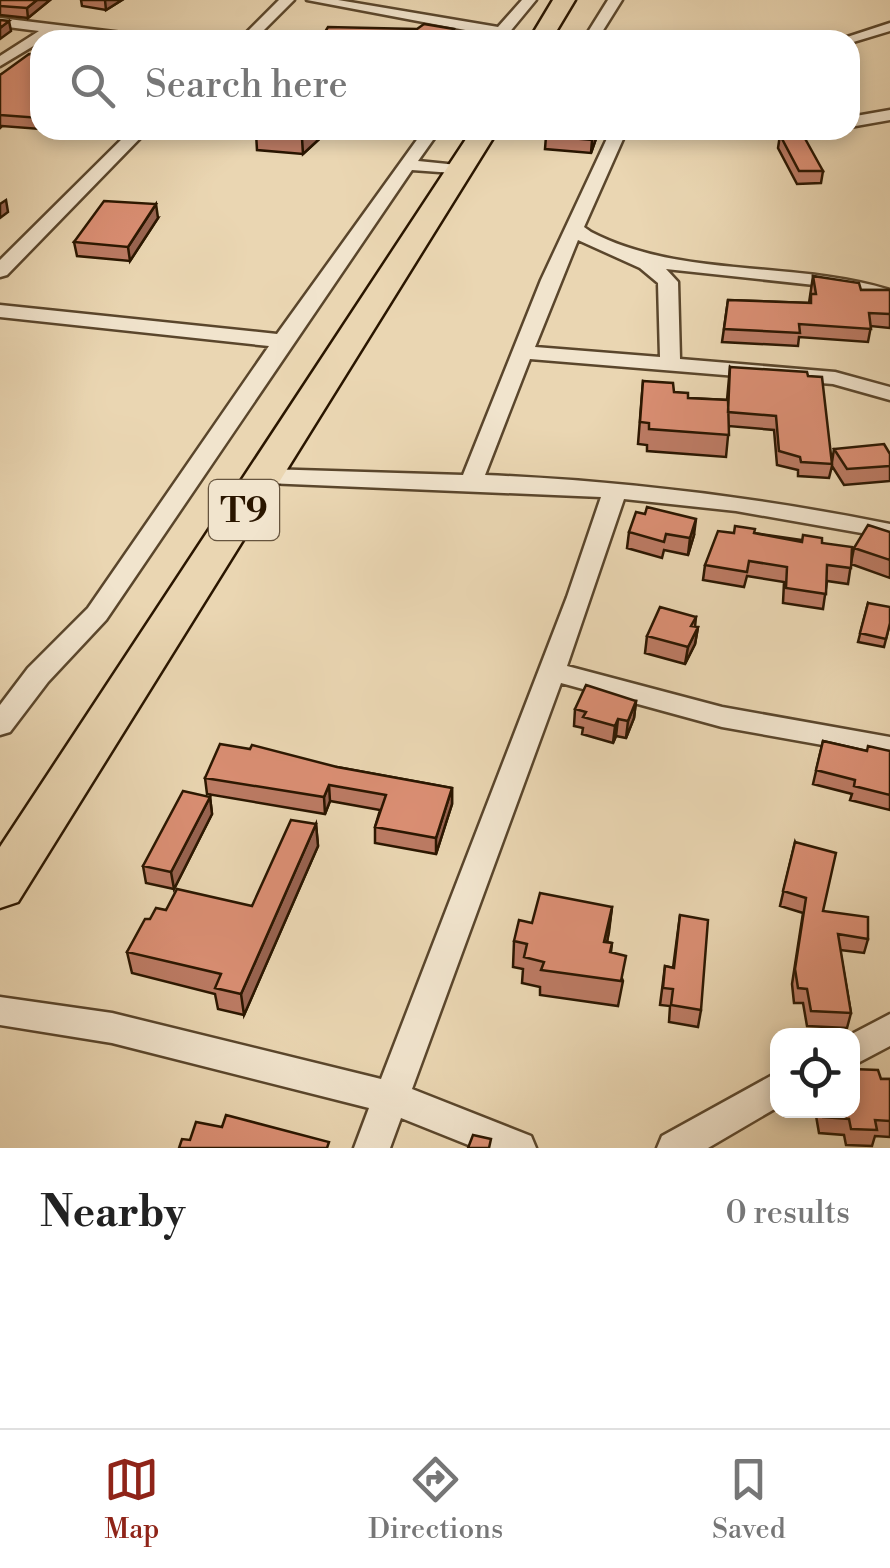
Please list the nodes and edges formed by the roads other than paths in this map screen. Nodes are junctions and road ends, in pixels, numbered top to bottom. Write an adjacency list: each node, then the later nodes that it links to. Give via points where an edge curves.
1 (287, 0): 11 (street)
2 (314, 0): 12 (street)
3 (530, 0): 13 (street)
4 (564, 0): 14 (highway)
5 (615, 0): 15 (street)
6 (0, 22): 7 (street)
7 (56, 26): 9 (street); 10 (street)
8 (890, 27): 16 (street)
9 (50, 30)
10 (82, 30)
11 (256, 30)
12 (467, 30)
13 (503, 30)
14 (546, 30)
15 (596, 30)
16 (860, 36)
17 (30, 43): 18 (street)
18 (0, 62)
19 (890, 115): 20 (street)
20 (860, 120)
21 (130, 140): 29 (street)
22 (425, 140): 25 (street)
23 (478, 140): 26 (highway, T9)
24 (614, 140): 27 (street)
25 (408, 164): 26 (street); 32 (street)
26 (461, 170): 36 (highway, T9)
27 (573, 228): 28 (street); 33 (street)
28 (645, 261): 30 (street, via 844,282); 34 (street, via 668,282)
29 (0, 270)
30 (890, 296)
31 (1, 312): 32 (street)
32 (282, 341): 41 (street, via 97,614)
33 (524, 352): 34 (street); 37 (street)
34 (670, 363): 35 (street, via 835,378)
35 (890, 394)
36 (266, 476): 37 (street); 43 (highway, T9)
37 (471, 484): 38 (street)
38 (614, 493): 39 (street, via 780,510); 40 (street)
39 (890, 531)
40 (550, 671): 42 (street, via 722,717); 48 (street)
41 (0, 725)
42 (890, 747)
43 (0, 888)
44 (0, 1011): 48 (street, via 112,1028)
45 (890, 1030): 46 (street)
46 (860, 1047)
47 (770, 1093): 51 (street)
48 (390, 1097): 49 (street); 50 (street)
49 (372, 1148)
50 (518, 1148)
51 (675, 1148)

